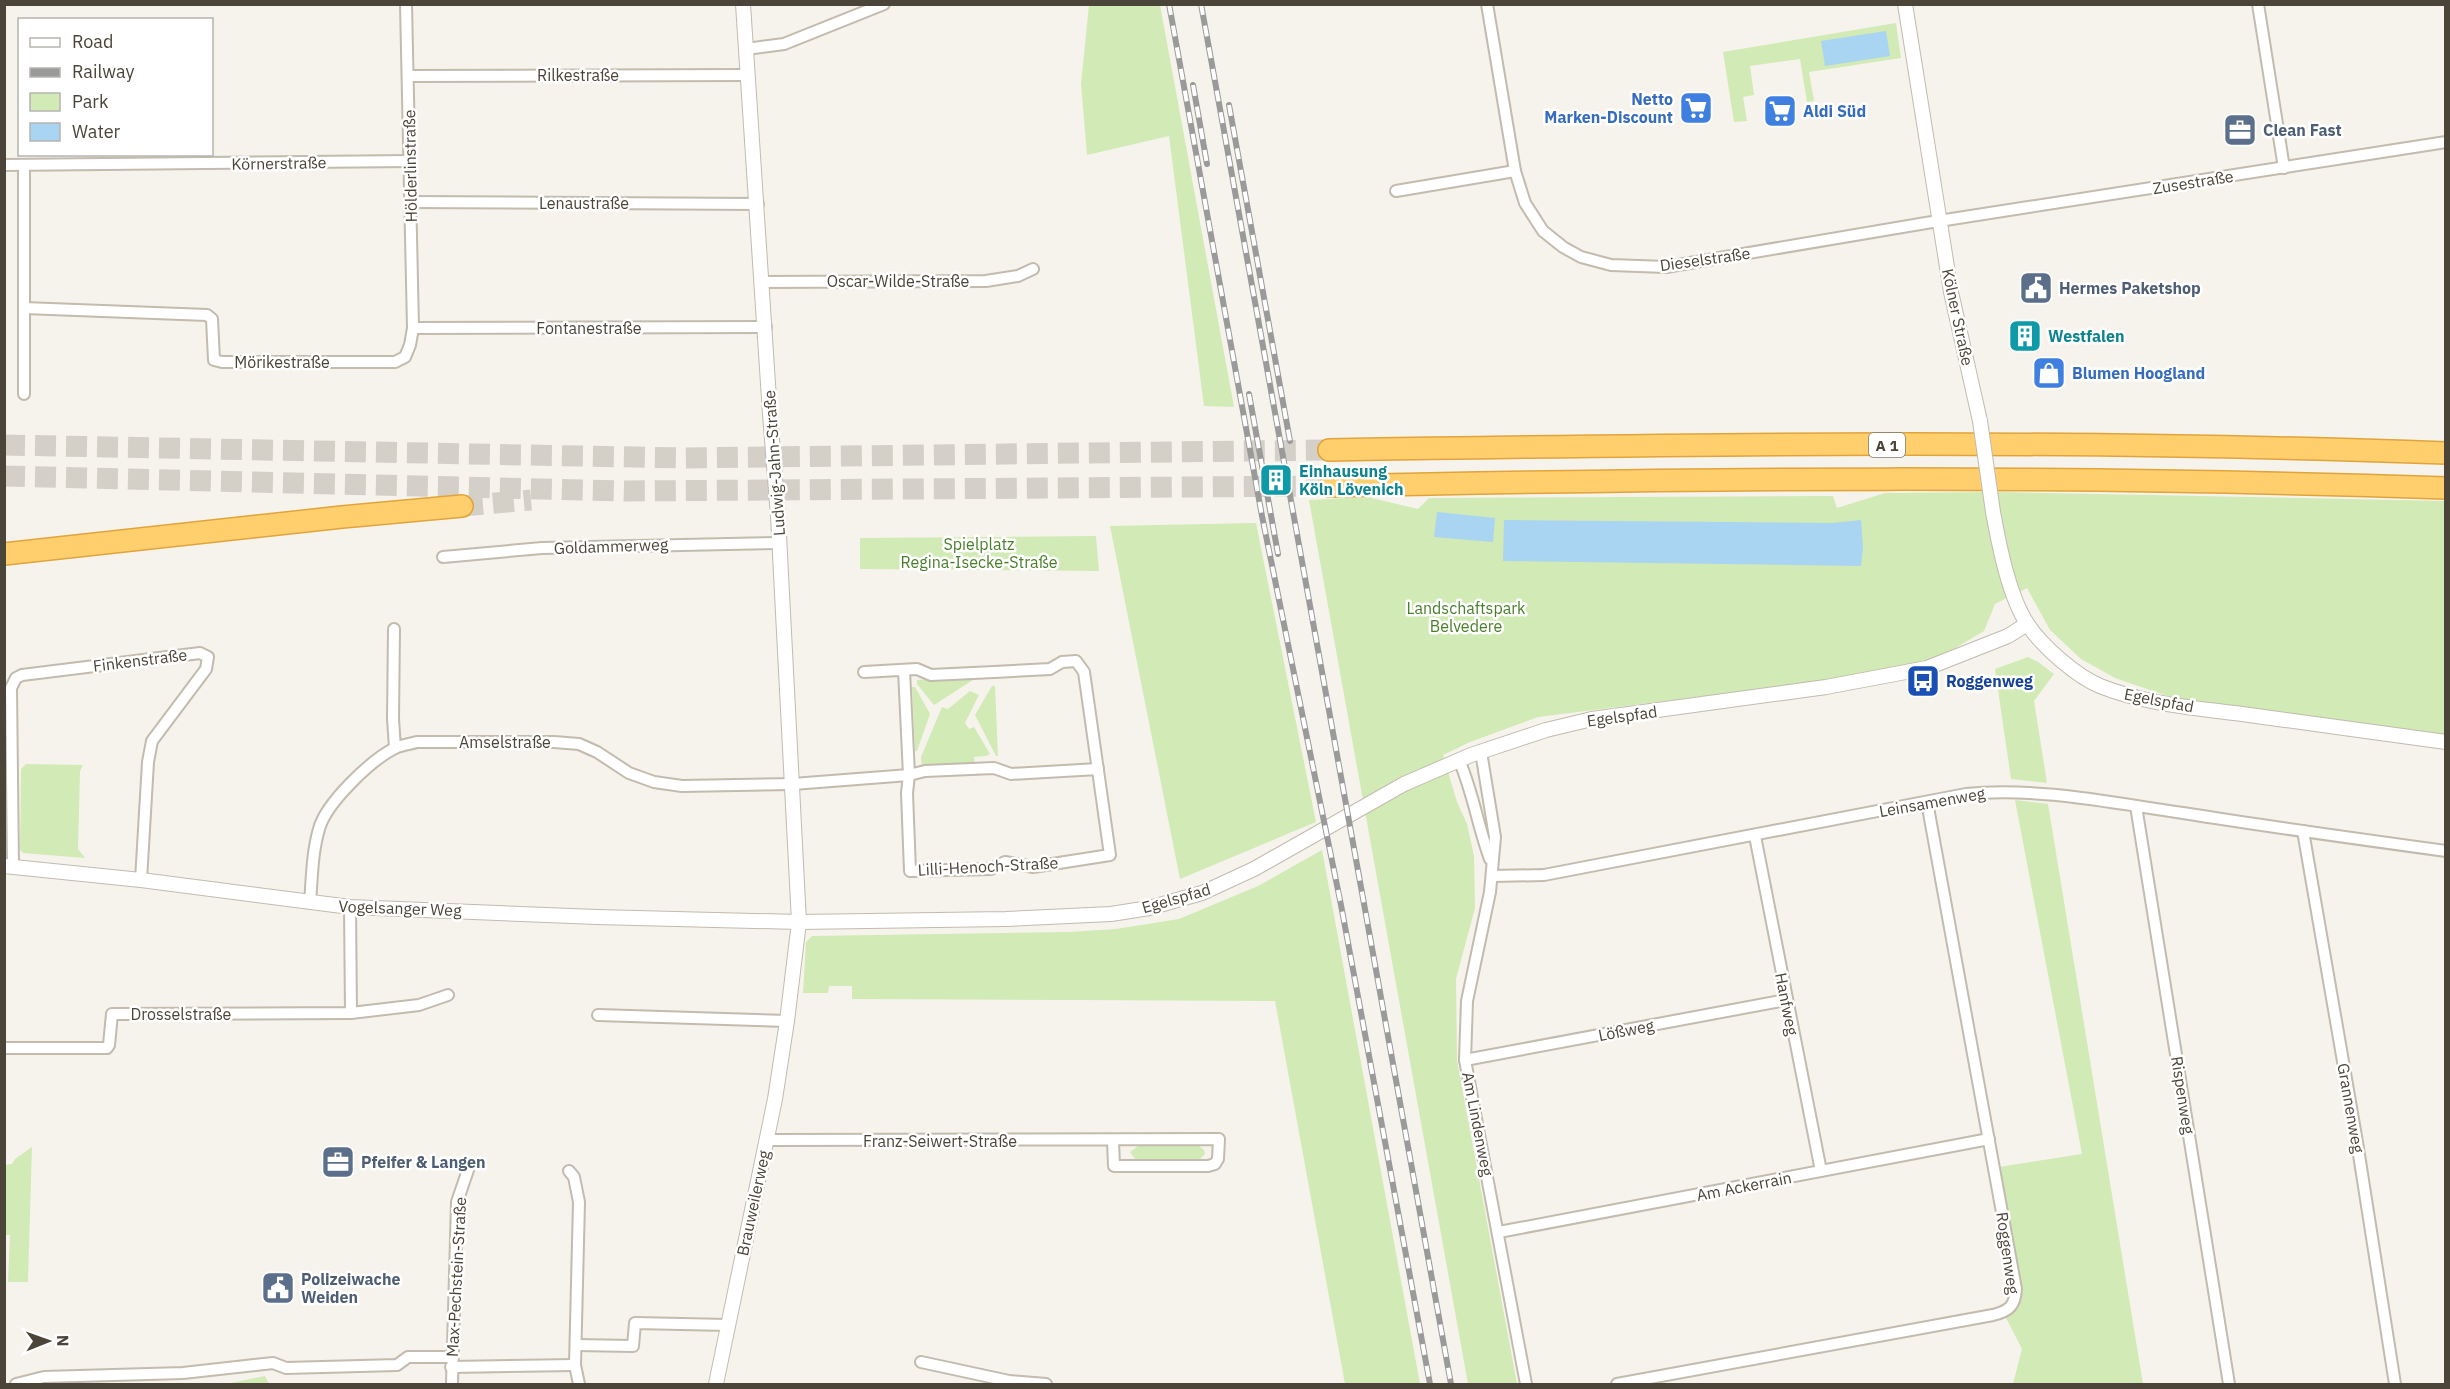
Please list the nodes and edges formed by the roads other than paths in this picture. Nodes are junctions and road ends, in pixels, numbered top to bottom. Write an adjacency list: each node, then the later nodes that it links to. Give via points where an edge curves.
1 (406, 4): 9 (street, Hölderlinstraße)
2 (743, 4): 7 (street, Ludwig-Jahn-Straße)
3 (884, 4): 7 (street, via 784,44)
4 (1487, 4): 15 (street, Dieselstraße)
5 (1905, 4): 19 (street, Kölner Straße)
6 (2258, 4): 14 (street)
7 (746, 50): 8 (street, Ludwig-Jahn-Straße)
8 (747, 75): 9 (street, Rilkestraße); 18 (street, Ludwig-Jahn-Straße)
9 (408, 76): 11 (street, Hölderlinstraße)
10 (2445, 142): 14 (street, Zusestraße)
11 (410, 161): 13 (street, Körnerstraße); 17 (street, Hölderlinstraße)
12 (4, 165): 13 (street, Körnerstraße)
13 (24, 165): 22 (street)
14 (2284, 168): 19 (street, Zusestraße)
15 (1515, 171): 16 (street); 19 (street, Dieselstraße, via 1525,203 1543,231 1581,257 1611,265 1666,267)
16 (1396, 191)
17 (410, 202): 18 (street, Lenaustraße); 24 (street, Hölderlinstraße)
18 (758, 204): 21 (street, Ludwig-Jahn-Straße)
19 (1940, 221): 34 (street, Kölner Straße, bridge, via 1951,292 1980,421 1998,543)
20 (1033, 269): 21 (street, Oscar-Wilde-Straße, via 1018,276 986,281)
21 (762, 282): 23 (street, Ludwig-Jahn-Straße)
22 (24, 308): 24 (street, Mörikestraße, via 207,315 212,319 214,360 222,362 395,362 408,353); 25 (street)
23 (766, 327): 24 (street, Fontanestraße); 31 (street, Ludwig-Jahn-Straße, bridge)
24 (413, 328)
25 (24, 394)
26 (1329, 450): 27 (highway, A 1, via 1687,444)
27 (2445, 453)
28 (1330, 486): 29 (highway, A 1, via 1685,479 2013,479)
29 (2445, 488)
30 (462, 506): 32 (highway)
31 (779, 543): 33 (street, Goldammerweg, via 542,548); 44 (street, Ludwig-Jahn-Straße)
32 (4, 555)
33 (443, 557)
34 (2027, 624): 38 (street, Egelspfad, via 2082,677 2124,695); 40 (street, Egelspfad, via 2008,636 1927,669 1592,719)
35 (394, 629): 39 (street)
36 (904, 670): 37 (street); 42 (street, via 917,669 931,675 981,673 1050,669 1062,662 1076,662 1084,672); 43 (street)
37 (864, 672)
38 (2445, 742)
39 (396, 748): 44 (street, Amselstraße, via 436,741 579,744 629,773 654,782 682,786); 54 (street, Amselstraße, via 356,778 319,826)
40 (1481, 752): 41 (street, Egelspfad); 50 (street, Am Lindenweg, via 1495,837)
41 (1459, 760): 50 (street, Am Lindenweg); 56 (street, Egelspfad, via 1404,784 1228,882 1179,900 1111,914 1078,916)
42 (1098, 769): 43 (street, Amselstraße, via 1011,774 994,768 925,771); 43 (street, Lilli-Henoch-Straße, via 1110,855 1033,867 1005,862 991,869 910,871)
43 (909, 776): 44 (street, Amselstraße)
44 (792, 784): 56 (street, Ludwig-Jahn-Straße)
45 (1927, 802): 46 (street, Leinsamenweg, via 1966,794 2019,792); 48 (street, Leinsamenweg); 64 (street, Roggenweg)
46 (2136, 806): 47 (street, Leinsamenweg); 86 (street, Rispenweg)
47 (2303, 831): 49 (street, Leinsamenweg); 87 (street, Grannenweg)
48 (1755, 836): 52 (street, Leinsamenweg, via 1544,875); 58 (street, Hanfweg)
49 (2445, 851)
50 (1492, 862): 52 (street, Am Lindenweg)
51 (9, 865): 53 (street, Vogelsanger Weg); 53 (street, Finkenstraße, via 11,688 16,678 201,653 207,657 206,669 152,741)
52 (1492, 876): 63 (street, Am Lindenweg, via 1467,1001)
53 (141, 880): 54 (street, Vogelsanger Weg)
54 (310, 903): 55 (street, Vogelsanger Weg)
55 (350, 907): 56 (street, Vogelsanger Weg); 59 (street)
56 (798, 922): 61 (street, Brauweilerweg)
57 (447, 995): 59 (street, Drosselstraße, via 419,1005)
58 (1786, 1000): 63 (street, Lößweg); 69 (street, Hanfweg)
59 (351, 1013): 62 (street, Drosselstraße, via 112,1014 107,1048)
60 (598, 1015): 61 (street)
61 (787, 1021): 65 (street, Brauweilerweg)
62 (4, 1048)
63 (1465, 1060): 70 (street, Am Lindenweg)
64 (1989, 1139): 69 (street, Am Ackerrain); 85 (street, Roggenweg, via 2016,1289 2016,1298 2008,1310)
65 (767, 1140): 66 (street, Franz-Seiwert-Straße); 71 (street, Brauweilerweg)
66 (1113, 1141): 66 (street, Franz-Seiwert-Straße, via 1219,1139 1218,1159 1208,1166 1114,1166)
67 (468, 1170): 73 (street, Max-Pechstein-Straße, via 458,1202)
68 (569, 1171): 72 (street, via 579,1202)
69 (1821, 1171): 70 (street, Am Ackerrain)
70 (1499, 1232): 84 (street, Am Lindenweg)
71 (728, 1325): 72 (street, via 635,1323 633,1346); 82 (street, Brauweilerweg)
72 (576, 1345): 75 (street)
73 (452, 1362): 75 (street); 76 (street, via 408,1357 397,1365 286,1368 273,1363 213,1372); 80 (street, Max-Pechstein-Straße)
74 (921, 1362): 77 (street)
75 (575, 1365): 81 (street)
76 (44, 1377): 78 (street); 79 (street)
77 (1009, 1383): 83 (street)
78 (16, 1384)
79 (32, 1384)
80 (452, 1384)
81 (579, 1384)
82 (717, 1384)
83 (1046, 1384)
84 (1526, 1384)
85 (1617, 1384)
86 (2229, 1384)
87 (2395, 1384)

